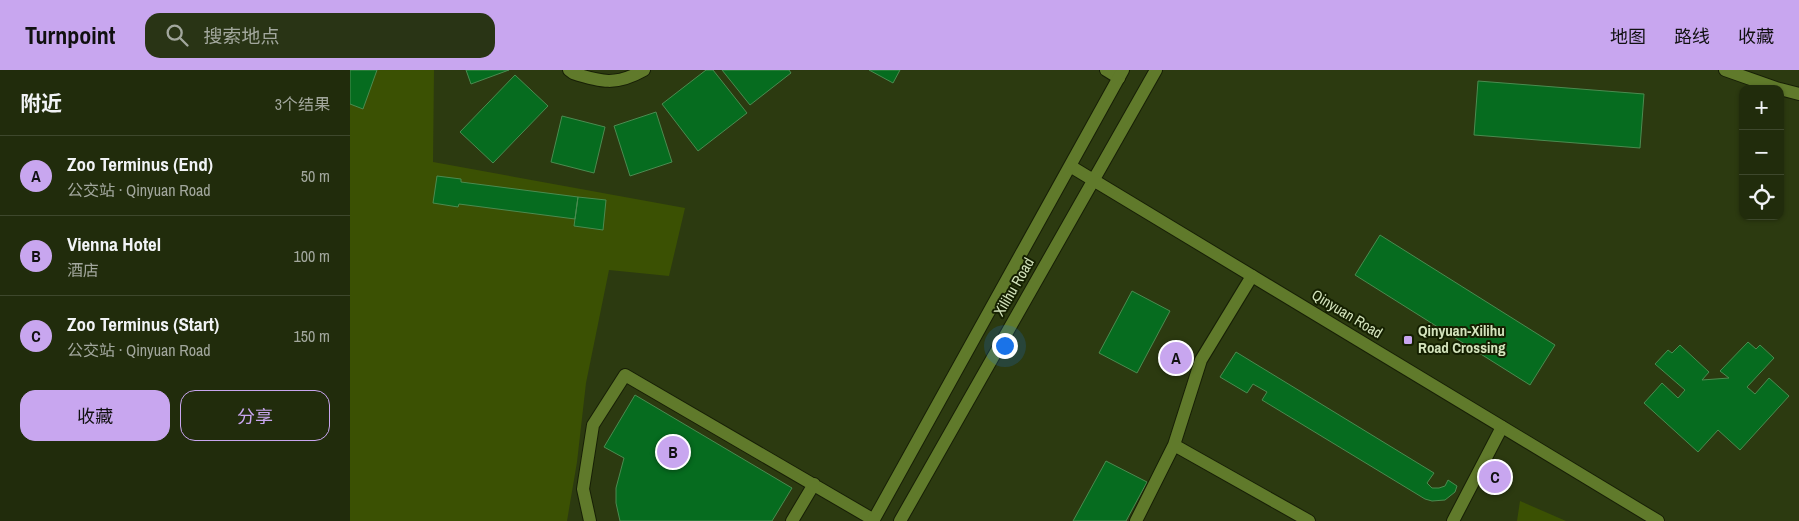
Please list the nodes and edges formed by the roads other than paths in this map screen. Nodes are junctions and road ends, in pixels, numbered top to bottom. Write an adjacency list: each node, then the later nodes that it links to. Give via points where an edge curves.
1 (569, 70): 2 (street, via 600,82 630,78)
2 (644, 70)
3 (1106, 70): 6 (street)
4 (1156, 70): 11 (street, Xilihu Road)
5 (1725, 70): 7 (street)
6 (1121, 74): 10 (street, Xilihu Road)
7 (1768, 85)
8 (1784, 90): 9 (street)
9 (1799, 94)
10 (1070, 166): 11 (street, Qinyuan Road); 16 (street, Xilihu Road)
11 (1094, 180): 12 (street, Qinyuan Road); 19 (street, Xilihu Road)
12 (1252, 276): 13 (street, Qinyuan Road); 14 (street, via 1201,360)
13 (1502, 427): 22 (street); 23 (street, Qinyuan Road)
14 (1174, 445): 20 (street); 21 (street)
15 (814, 484): 16 (street); 17 (street, via 625,375 593,425 583,490); 18 (street)
16 (874, 520)
17 (590, 521)
18 (792, 521)
19 (900, 521)
20 (1136, 521)
21 (1309, 521)
22 (1454, 521)
23 (1658, 521)

